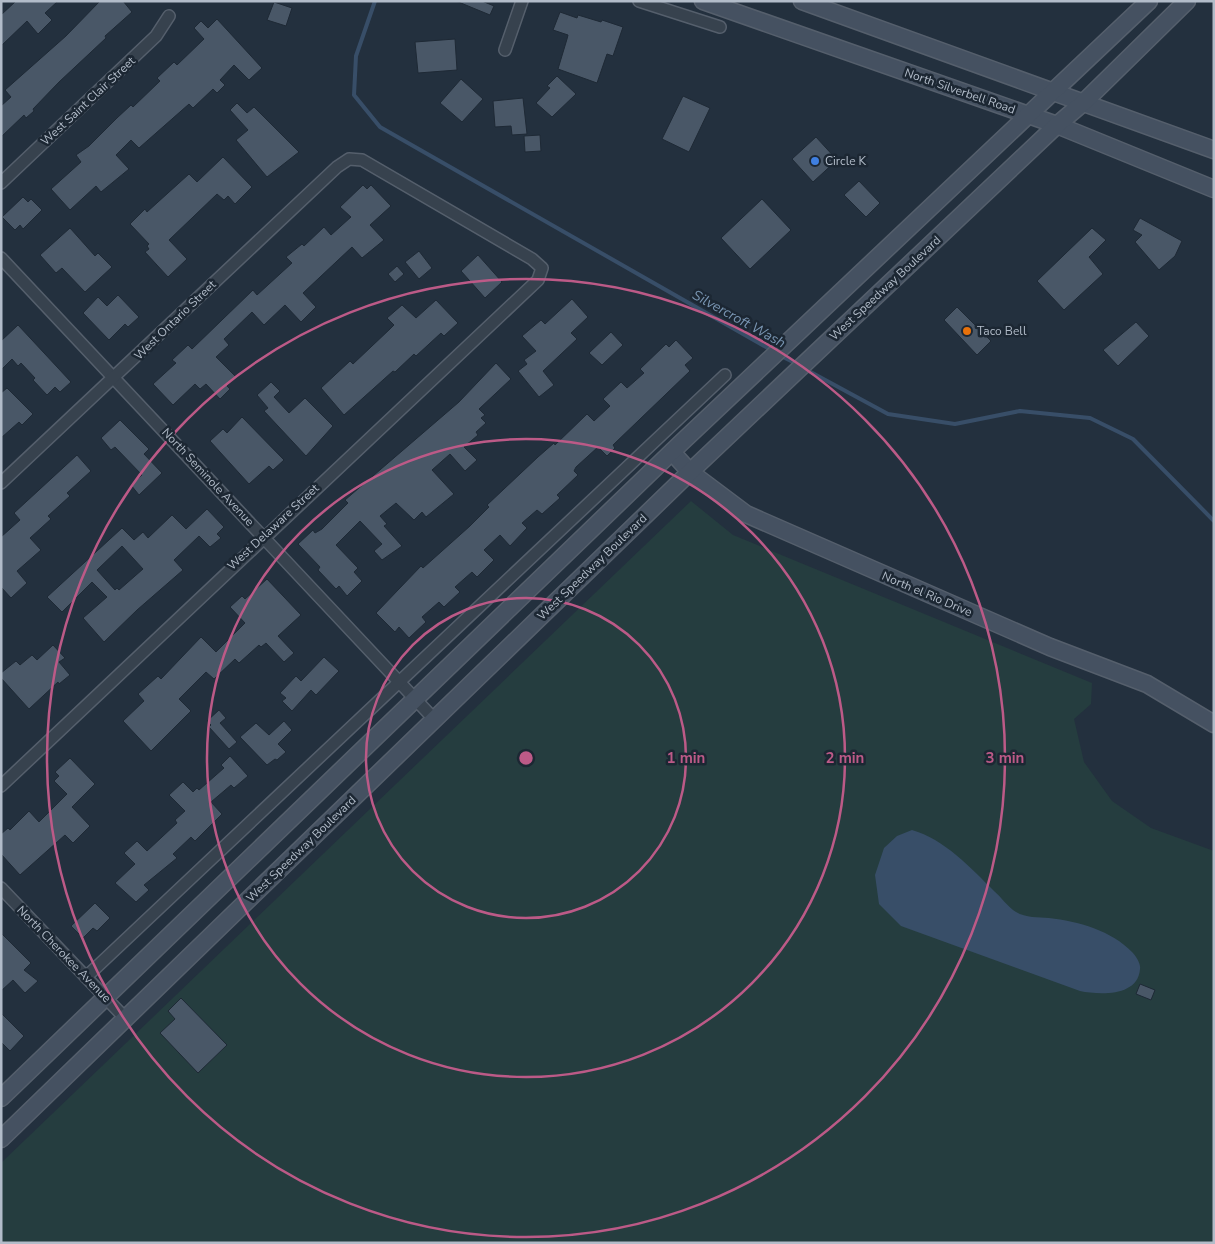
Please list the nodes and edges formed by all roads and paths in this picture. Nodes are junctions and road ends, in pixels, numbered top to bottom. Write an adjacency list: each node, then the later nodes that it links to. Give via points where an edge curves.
1 (522, 1): 9 (street)
2 (639, 1): 8 (street)
3 (703, 1): 12 (main road, North Silverbell Road)
4 (802, 1): 10 (main road)
5 (1149, 1): 10 (main road)
6 (1187, 1): 11 (main road, West Speedway Boulevard)
7 (169, 16): 15 (street, West Saint Clair Street, via 156,36)
8 (720, 27)
9 (505, 50)
10 (1054, 91): 11 (main road); 12 (main road)
11 (1084, 102): 13 (main road, West Speedway Boulevard); 14 (main road)
12 (1028, 114): 13 (main road, North Silverbell Road); 19 (main road)
13 (1057, 125): 16 (main road, North Silverbell Road); 20 (main road, West Speedway Boulevard)
14 (1214, 150)
15 (1, 183)
16 (1214, 189)
17 (1, 258): 22 (street, North Seminole Avenue)
18 (542, 268): 22 (street, West Ontario Street, via 532,259 362,160 349,159 330,173); 27 (street, West Delaware Street, via 538,280)
19 (865, 269): 20 (main road); 24 (main road)
20 (884, 288): 25 (main road, West Speedway Boulevard)
21 (725, 375): 23 (street)
22 (114, 378): 26 (street, West Ontario Street); 27 (street, North Seminole Avenue)
23 (657, 438): 24 (street, North el Rio Drive); 28 (street)
24 (672, 452): 25 (main road, North el Rio Drive); 29 (main road)
25 (690, 472): 30 (main road, West Speedway Boulevard); 31 (main road, North el Rio Drive, via 746,514 1050,647 1147,684)
26 (1, 483)
27 (264, 536): 28 (street, North Seminole Avenue); 32 (street, West Delaware Street)
28 (398, 681): 29 (street, North Seminole Avenue); 34 (street)
29 (415, 698): 30 (street, North Seminole Avenue); 35 (main road)
30 (434, 719): 36 (main road, West Speedway Boulevard)
31 (1214, 724)
32 (1, 786)
33 (1, 888): 34 (street, North Cherokee Avenue)
34 (86, 977): 35 (street, North Cherokee Avenue)
35 (106, 998): 36 (street, North Cherokee Avenue); 37 (main road)
36 (126, 1019): 38 (main road, West Speedway Boulevard)
37 (1, 1098)
38 (1, 1139)

